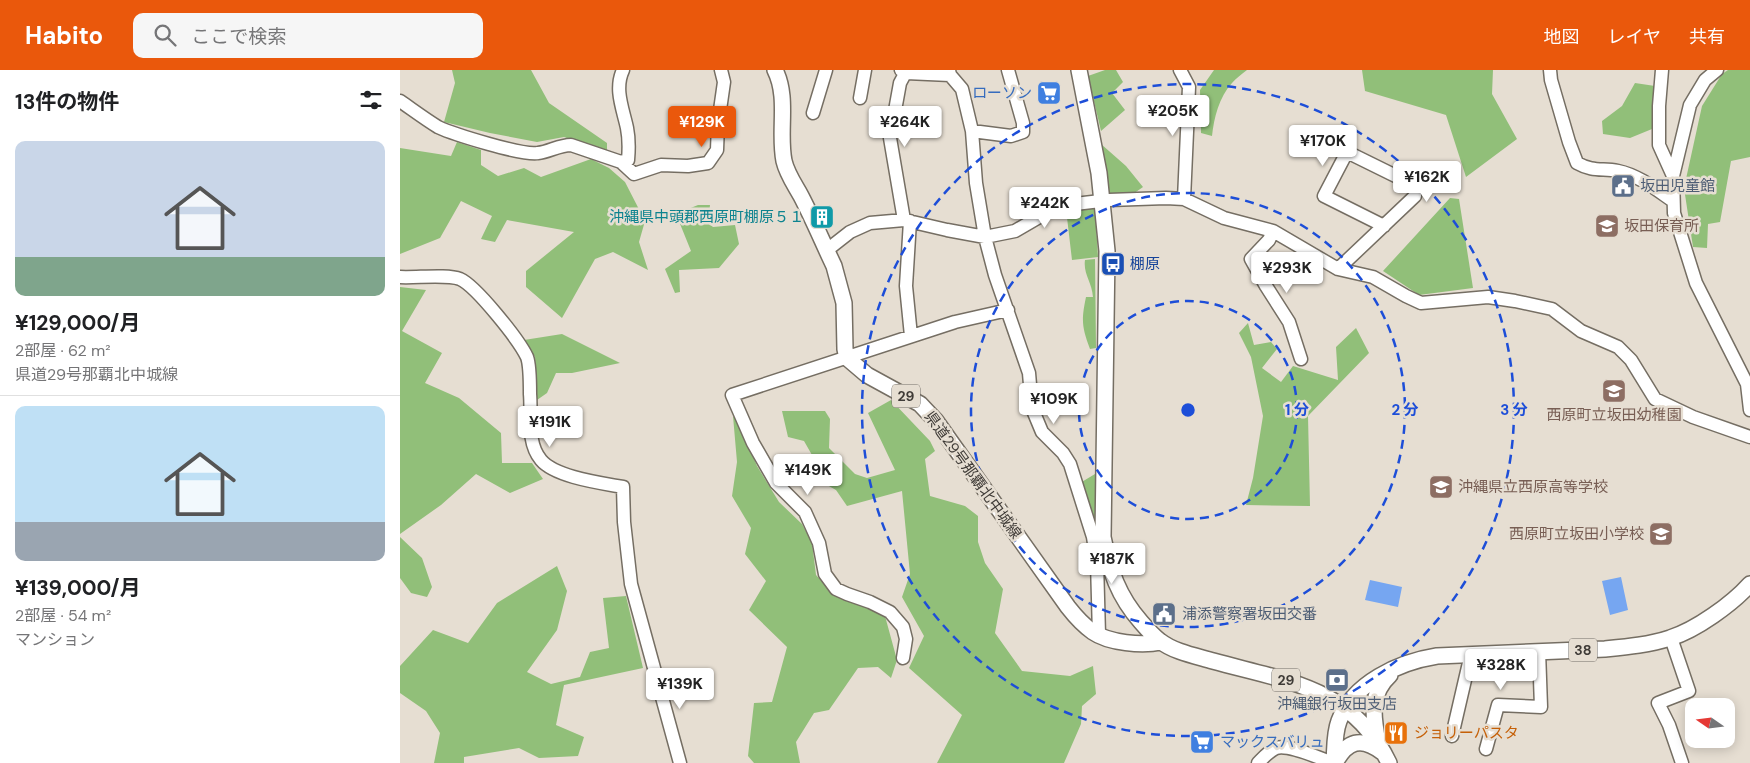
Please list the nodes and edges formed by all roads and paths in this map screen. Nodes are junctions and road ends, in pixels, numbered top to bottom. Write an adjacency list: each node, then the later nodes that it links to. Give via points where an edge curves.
1 (623, 70): 18 (street, via 619,91 629,150 628,160)
2 (721, 70): 18 (street, via 724,82 717,150 708,162 688,166 661,165 634,174)
3 (777, 70): 27 (main road, via 782,86 785,163)
4 (826, 70): 16 (street)
5 (865, 70): 14 (street)
6 (1008, 70): 17 (street, via 1023,132 1011,136)
7 (1079, 70): 21 (main road, 県道29号那覇北中城線 / 29)
8 (1180, 70): 20 (street, via 1189,87)
9 (1550, 70): 22 (street, via 1576,164 1587,169 1619,171)
10 (1662, 70): 19 (street, via 1659,145)
11 (1717, 70): 19 (street, via 1705,80 1690,105)
12 (905, 71): 13 (street); 23 (street, via 890,138)
13 (949, 72): 17 (street, via 962,89)
14 (860, 98)
15 (400, 101): 18 (street, via 439,127 465,137 536,154 571,145)
16 (813, 113)
17 (972, 131): 26 (street)
18 (621, 162)
19 (1673, 176): 22 (street)
20 (1184, 199): 21 (street); 25 (street, via 1224,218)
21 (1103, 200): 26 (street, via 1058,206 1015,231); 36 (main road, 県道29号那覇北中城線 / 29, via 1107,251)
22 (1673, 201): 34 (street, via 1696,283 1747,384)
23 (907, 220): 26 (street); 27 (street, via 870,224 850,232); 31 (street, via 906,286)
24 (1384, 226): 24 (street, via 1415,196 1416,186 1347,152 1324,196); 28 (street)
25 (1273, 231): 28 (street); 33 (street, via 1252,259 1289,322)
26 (985, 237): 30 (street)
27 (827, 250): 32 (main road, via 842,296)
28 (1338, 269): 35 (street, via 1373,277 1421,303 1488,297 1552,309 1581,331 1618,347 1631,360 1655,399 1693,417)
29 (400, 276): 50 (street, via 460,279 470,285 528,358 530,429 534,448 541,460 550,468 573,477 623,487 631,584)
30 (1008, 310): 31 (street); 36 (street, via 1029,373 1032,408 1042,432 1070,464)
31 (912, 336): 32 (street)
32 (847, 358): 39 (main road, 県道29号那覇北中城線 / 29, via 868,375 920,404 936,421 1068,607); 44 (street, via 732,395 776,483 805,512 819,543 825,574 836,589 890,612 903,627 906,639)
33 (1301, 360)
34 (1750, 410)
35 (1750, 437)
36 (1098, 537): 37 (main road, 県道29号那覇北中城線 / 29)
37 (1102, 561): 39 (street); 41 (main road, 県道29号那覇北中城線 / 29, via 1137,617)
38 (1750, 584): 40 (main road, 38, via 1705,621)
39 (1099, 636): 41 (main road, 県道29号那覇北中城線 / 29, via 1133,644)
40 (1672, 638): 42 (main road, 38, via 1627,647); 53 (street, via 1689,690 1658,703)
41 (1161, 642): 46 (main road, 県道29号那覇北中城線 / 29, via 1199,657 1303,686)
42 (1539, 651): 43 (main road, 38); 48 (street, via 1541,707 1498,705)
43 (1471, 654): 45 (main road, 38, via 1437,656); 47 (street)
44 (903, 658)
45 (1400, 665): 46 (main road, 38, via 1366,686); 49 (main road, via 1384,680 1375,697 1373,710)
46 (1346, 708): 49 (main road, 県道29号那覇北中城線 / 29); 52 (main road, 38, via 1336,729)
47 (1452, 736)
48 (1486, 749)
49 (1384, 754): 52 (main road, via 1368,744 1355,742 1343,750)
50 (680, 763)
51 (1258, 763): 52 (street, via 1274,749 1282,747)
52 (1334, 763)
53 (1682, 763)

